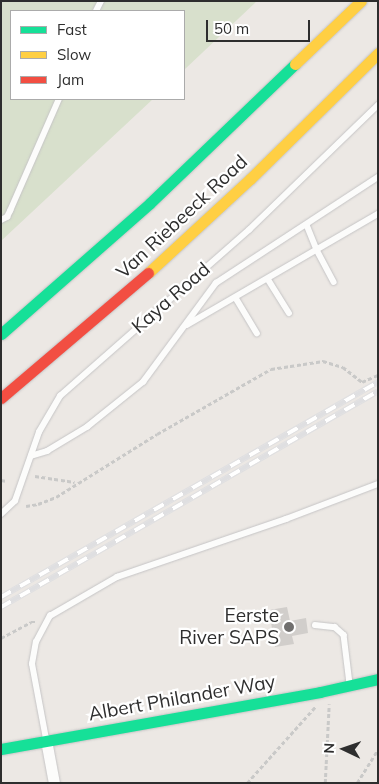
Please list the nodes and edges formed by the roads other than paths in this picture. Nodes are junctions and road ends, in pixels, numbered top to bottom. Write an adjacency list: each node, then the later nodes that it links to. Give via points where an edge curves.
1 (361, 1): 16 (main road, Van Riebeeck Road, via 150,203)
2 (378, 54): 17 (main road, Van Riebeeck Road, via 250,179 143,277)
3 (59, 100): 7 (lane, via 10,211)
4 (378, 105): 18 (lane, Kaya Road, via 249,230 60,396 45,419)
5 (378, 176): 8 (lane)
6 (378, 214): 9 (lane)
7 (1, 220)
8 (307, 225): 9 (lane); 14 (lane, via 216,283)
9 (316, 250): 10 (lane); 11 (lane)
10 (268, 279): 12 (lane); 13 (lane)
11 (334, 282)
12 (236, 298): 14 (lane); 15 (lane)
13 (289, 313)
14 (185, 326): 18 (lane, via 143,382 87,426 47,451)
15 (258, 333)
16 (1, 334)
17 (1, 398)
18 (31, 456): 20 (lane, Kaya Road, via 15,501)
19 (378, 484): 24 (lane, via 118,577 59,610 46,622 36,642 32,664)
20 (1, 514)
21 (316, 625): 23 (lane, via 335,627 344,635)
22 (375, 681): 23 (main road, Albert Philander Way)
23 (351, 686): 24 (main road, Albert Philander Way)
24 (46, 740): 25 (main road, Albert Philander Way); 26 (street)
25 (1, 749)
26 (54, 783)

